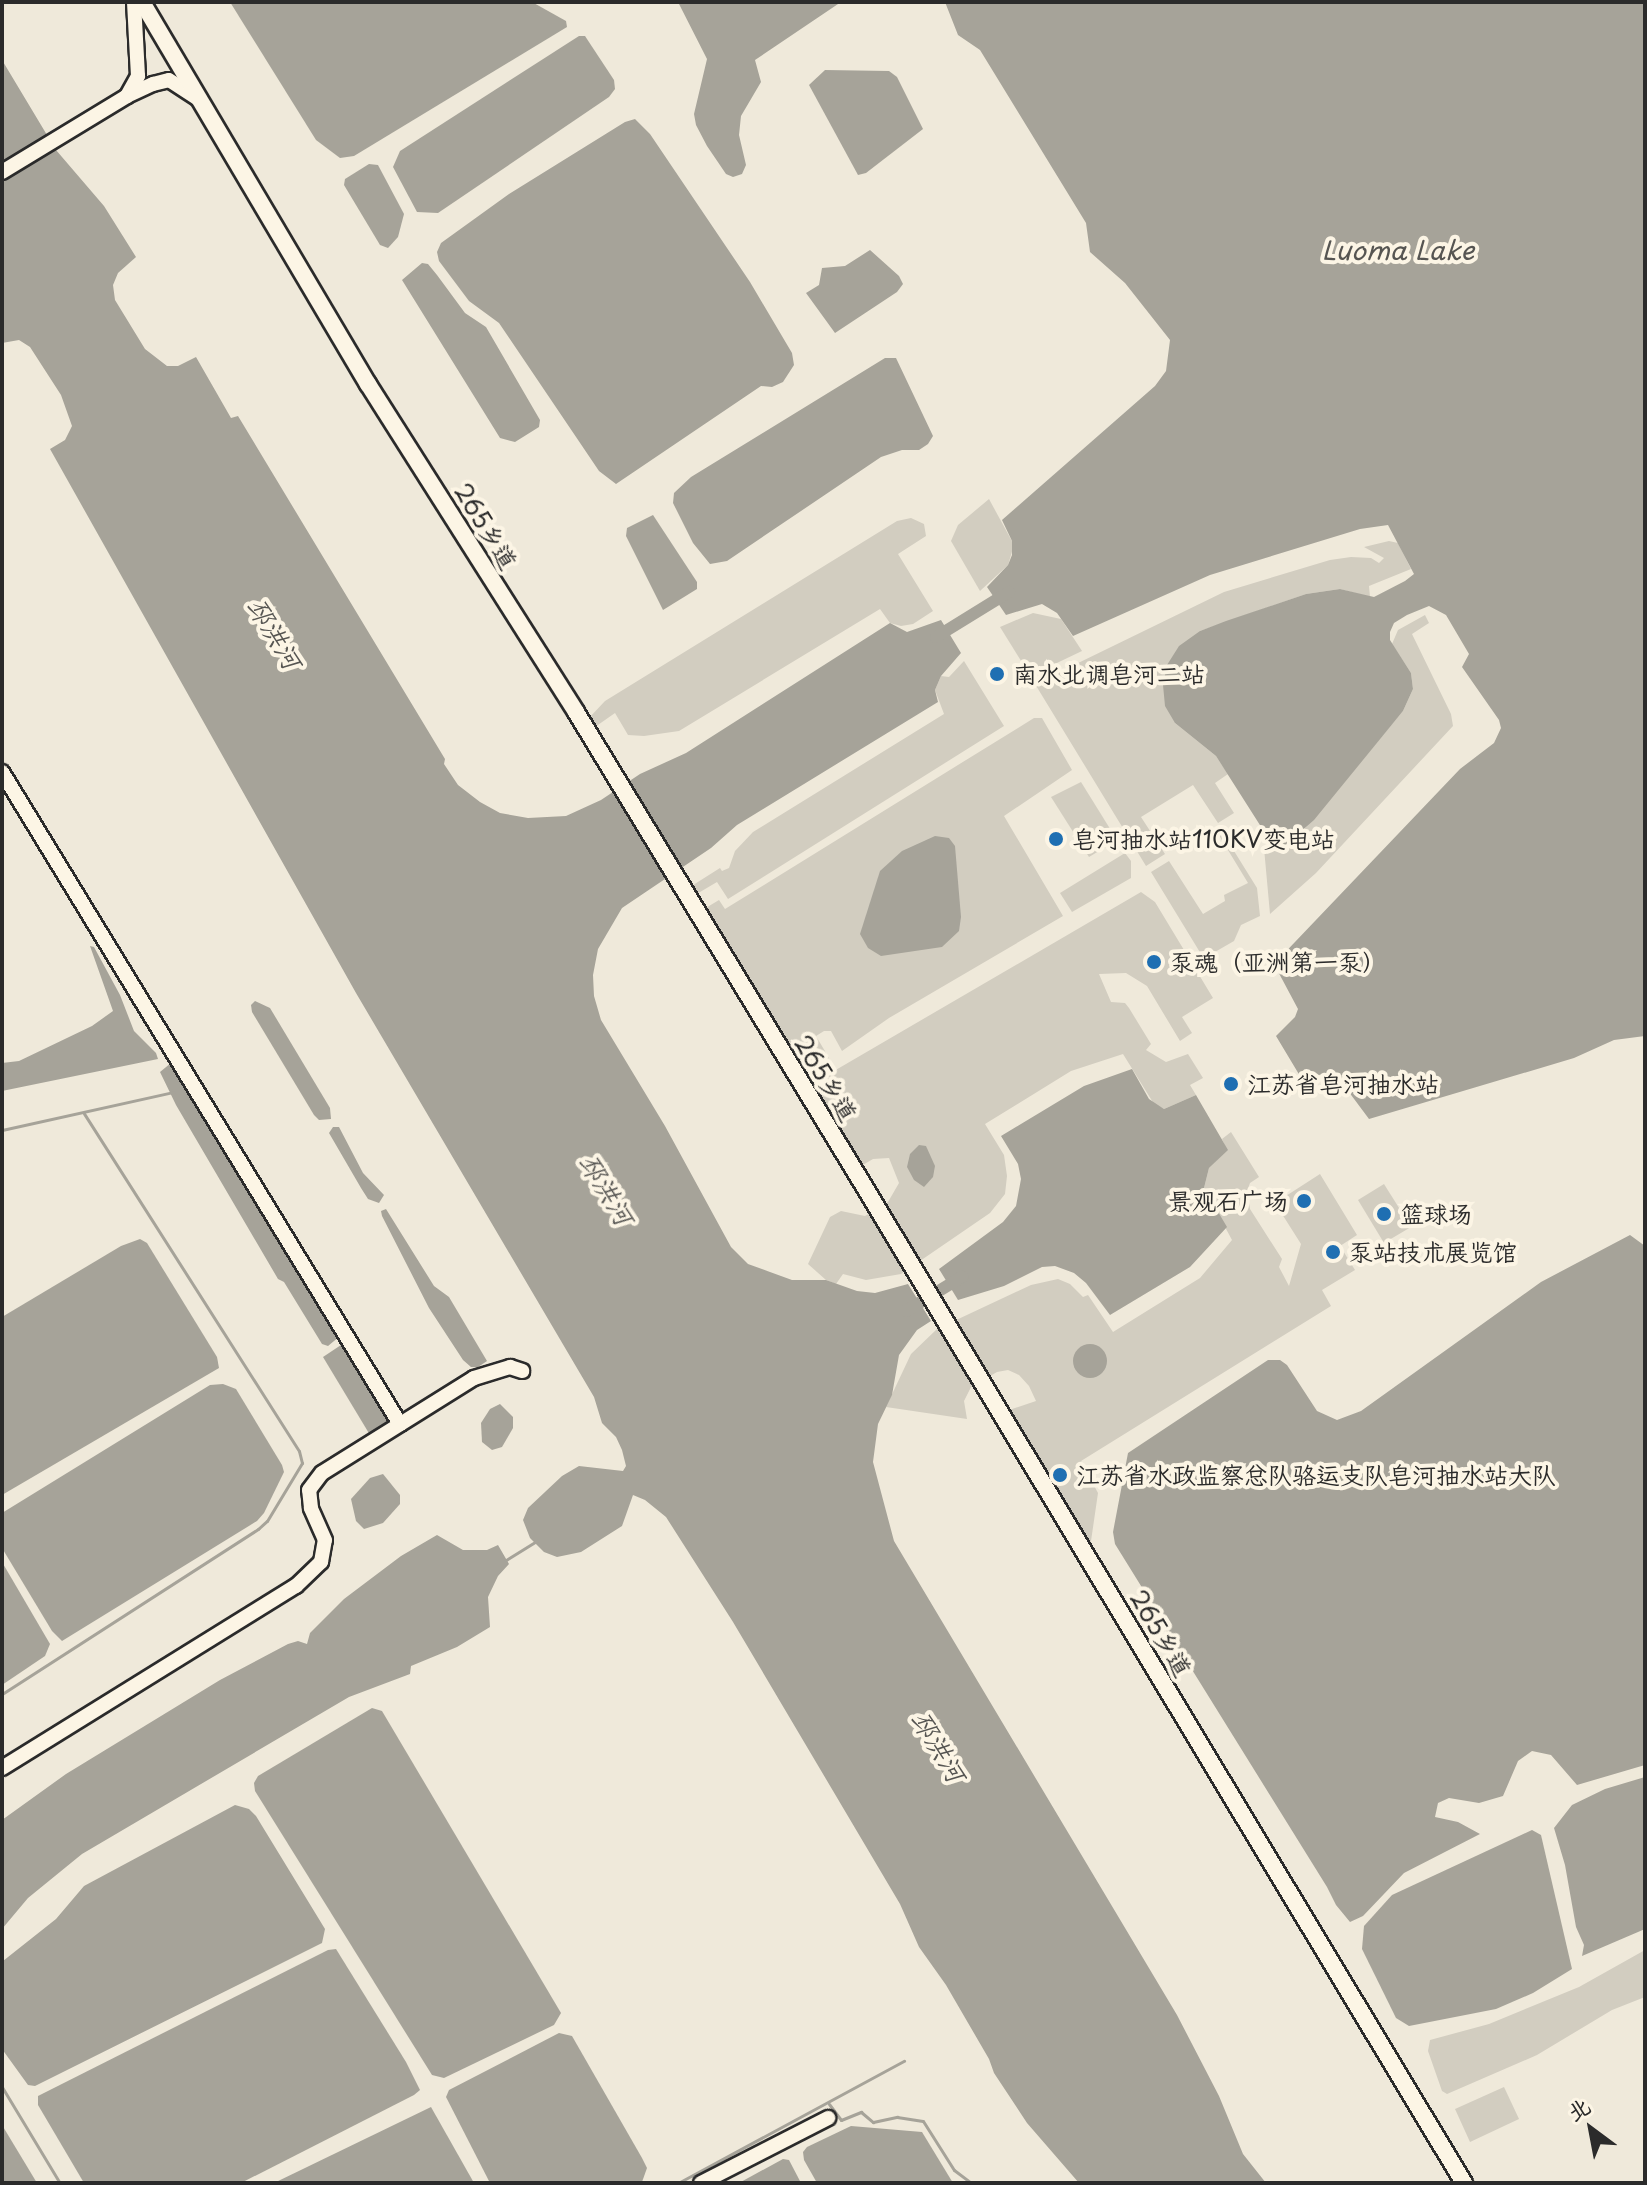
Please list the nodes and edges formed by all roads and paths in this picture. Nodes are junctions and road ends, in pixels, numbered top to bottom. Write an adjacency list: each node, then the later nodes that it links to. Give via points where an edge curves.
1 (134, 2): 3 (street, via 138,76)
2 (142, 2): 4 (street, 265乡道)
3 (127, 96): 4 (street, via 169,80); 5 (street)
4 (200, 100): 12 (street, 265乡道, via 368,384 864,1186)
5 (2, 172)
6 (2, 772): 8 (street)
7 (522, 1371): 8 (street, via 510,1367 474,1378)
8 (400, 1424): 9 (street, via 322,1473 309,1490 325,1540 321,1562 296,1586)
9 (2, 1768)
10 (828, 2118): 11 (street)
11 (701, 2183)
12 (1464, 2183)

